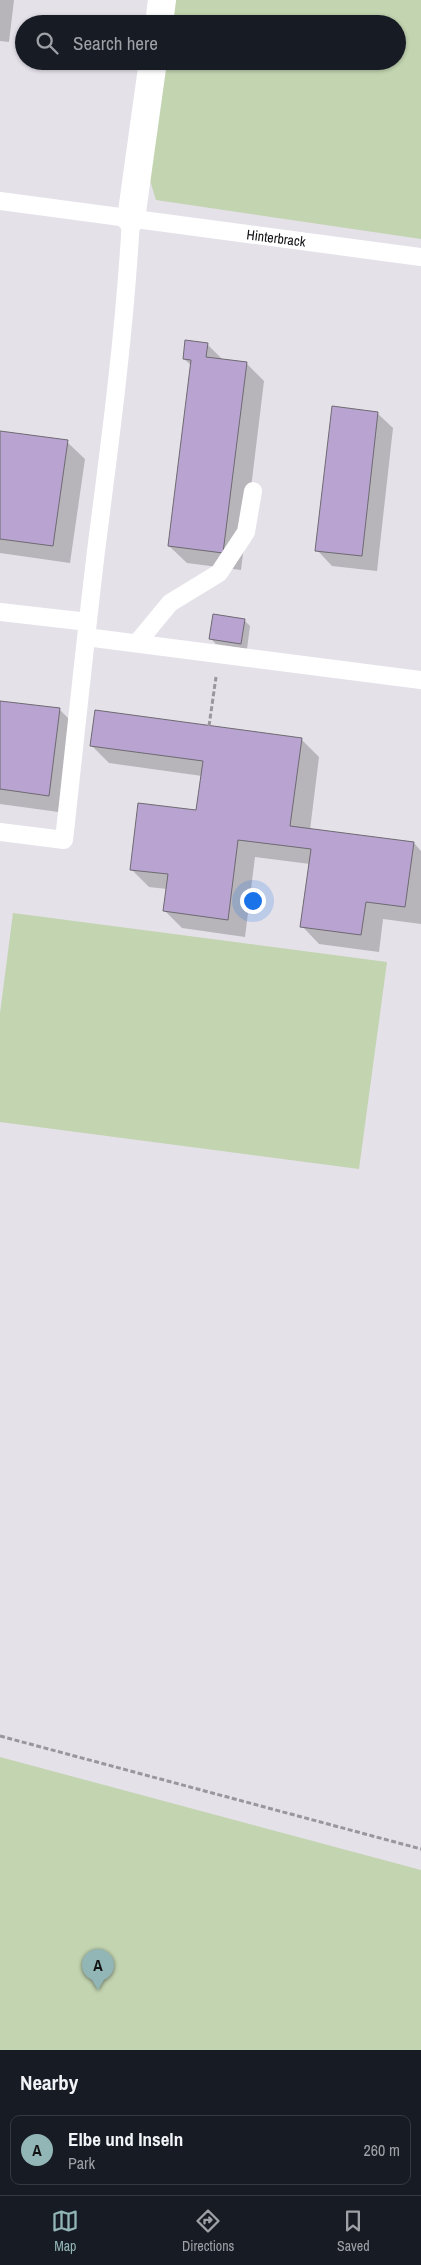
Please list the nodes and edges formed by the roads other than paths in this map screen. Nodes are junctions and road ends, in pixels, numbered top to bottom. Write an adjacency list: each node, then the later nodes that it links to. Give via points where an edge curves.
1 (162, 0): 2 (street)
2 (160, 15)
3 (152, 70): 5 (street)
4 (0, 201): 5 (lane, Hinterbrack)
5 (131, 219): 6 (lane, Hinterbrack); 9 (lane, via 118,376)
6 (421, 257)
7 (253, 491): 10 (lane, via 246,532 219,573 170,603)
8 (0, 612): 9 (lane)
9 (87, 630): 10 (lane); 12 (lane, via 64,840)
10 (137, 643): 11 (lane)
11 (421, 680)
12 (0, 832)

